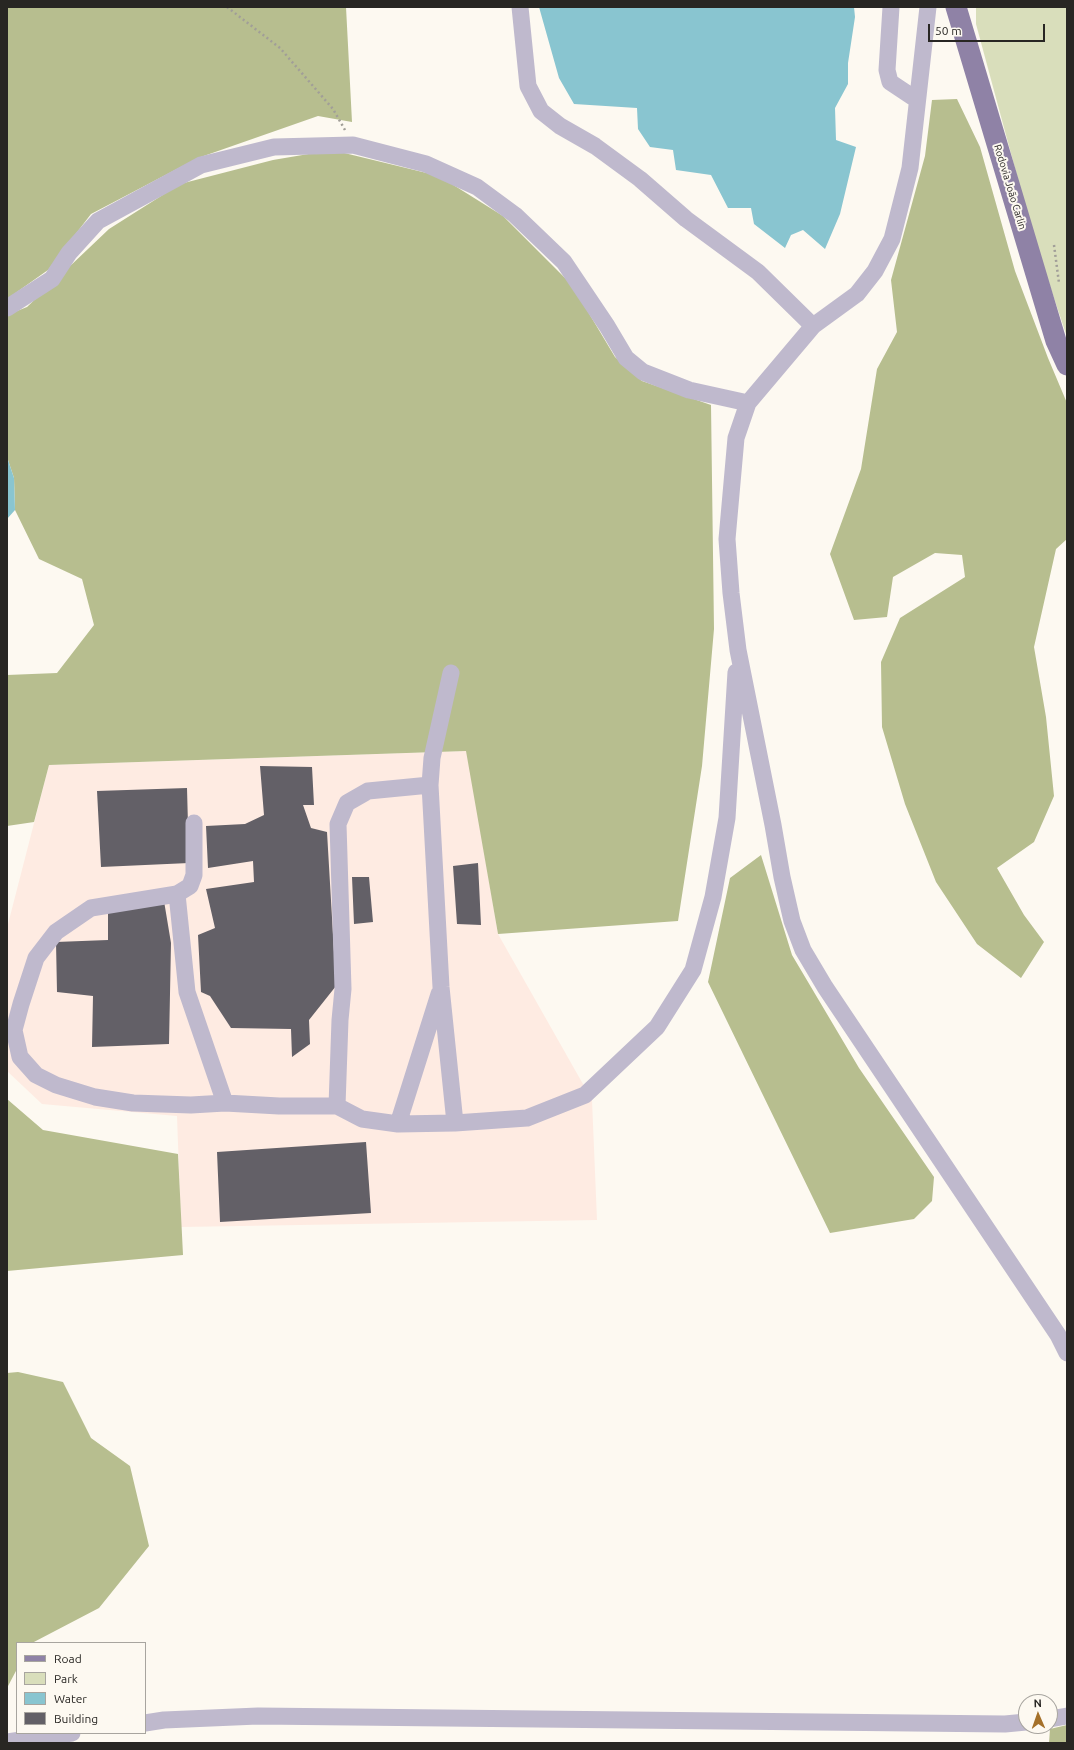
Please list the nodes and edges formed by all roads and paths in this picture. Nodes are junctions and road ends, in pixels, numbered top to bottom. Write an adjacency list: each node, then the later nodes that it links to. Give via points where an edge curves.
1 (227, 7): 7 (path, via 280,48 333,109)
2 (520, 7): 9 (street, via 528,86 541,111 640,179 686,219 758,272)
3 (891, 7): 6 (street, via 887,70 890,82)
4 (928, 7): 6 (street)
5 (956, 7): 10 (main road, Rodovia João Carlin, via 1056,341)
6 (917, 100): 9 (street, via 910,168 892,239 875,271 857,294)
7 (353, 145): 8 (street, via 274,146 201,165 98,221 69,253 52,279); 11 (street, via 426,164 477,187 515,215 564,262 626,358 643,372 690,390)
8 (7, 308)
9 (813, 326): 11 (street)
10 (1067, 365)
11 (748, 403): 12 (street, via 736,438 727,539 730,593)
12 (738, 650): 20 (street, via 727,818 713,897 693,970 657,1027 585,1095 527,1118); 22 (street, via 782,876 792,921 803,950 1058,1335)
13 (451, 673): 14 (street, via 432,758)
14 (430, 785): 17 (street); 19 (street, via 368,791 347,804 338,824 343,989)
15 (194, 823): 16 (street, via 194,875 190,886)
16 (177, 894): 18 (street, via 187,992); 18 (street, via 90,908 56,932 36,958 21,1004 14,1030 20,1057 36,1075 56,1085 95,1097 133,1103 191,1106)
17 (441, 987): 20 (street); 21 (street)
18 (224, 1103): 19 (street)
19 (337, 1106): 21 (street, via 362,1119)
20 (455, 1123): 21 (street)
21 (398, 1124)
22 (1067, 1353)
23 (1018, 1722): 24 (street, via 258,1716)
24 (146, 1723)
25 (65, 1734): 26 (street)
26 (7, 1742)

